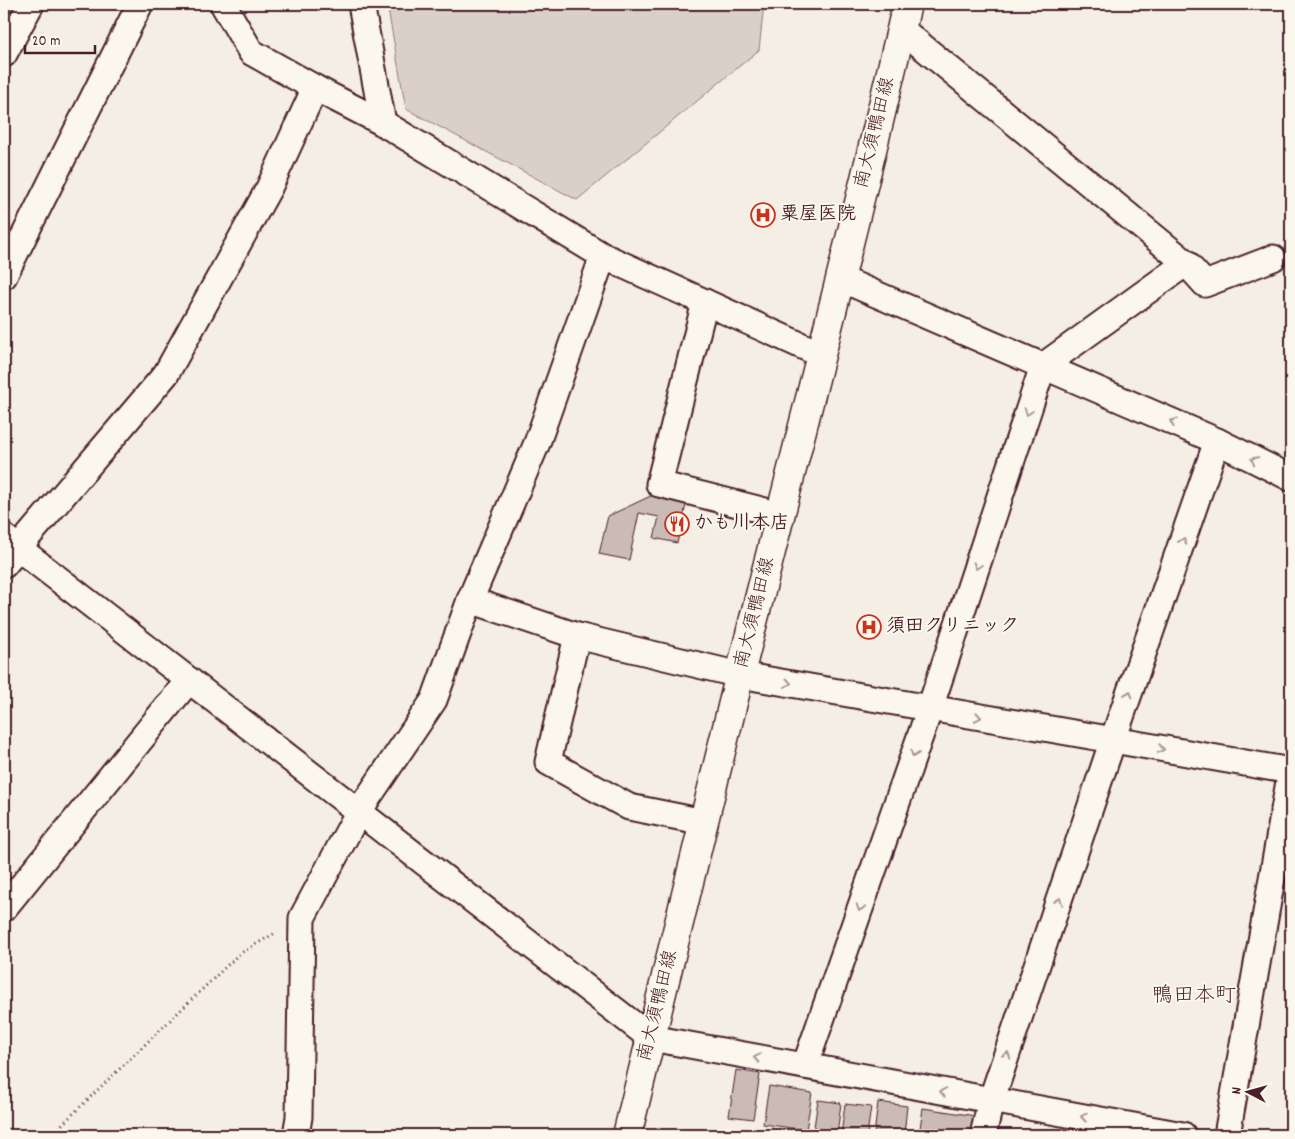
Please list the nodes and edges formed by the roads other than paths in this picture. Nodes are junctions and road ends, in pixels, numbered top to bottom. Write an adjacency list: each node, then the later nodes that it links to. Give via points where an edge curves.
1 (31, 4): 6 (street)
2 (140, 4): 12 (street)
3 (223, 4): 7 (street, via 251,52)
4 (361, 4): 8 (street)
5 (904, 16): 11 (street); 13 (main road, 南大須鴨田線)
6 (4, 54)
7 (315, 88): 8 (street); 20 (street, via 269,188 166,374)
8 (383, 123): 9 (street)
9 (603, 256): 14 (street); 21 (street, via 537,443)
10 (1273, 258): 11 (street, via 1205,284)
11 (1186, 263): 16 (street)
12 (4, 276)
13 (841, 279): 15 (main road, 南大須鴨田線); 16 (street)
14 (705, 302): 15 (street); 19 (street, via 659,484)
15 (820, 354): 19 (main road, 南大須鴨田線)
16 (1044, 366): 17 (street, one-way to 16); 25 (street, one-way to 25)
17 (1217, 441): 18 (street, one-way to 17); 26 (street, one-way to 17)
18 (1291, 478)
19 (781, 515): 23 (main road, 南大須鴨田線)
20 (9, 550): 24 (street)
21 (470, 600): 22 (street); 28 (street, via 434,700)
22 (577, 636): 23 (street); 29 (street, via 548,762 629,807)
23 (740, 674): 25 (street, one-way to 25); 29 (main road, 南大須鴨田線)
24 (189, 680): 28 (street); 30 (street)
25 (930, 708): 26 (street, one-way to 26); 32 (street, one-way to 32)
26 (1113, 740): 27 (street, one-way to 27); 33 (street, one-way to 26)
27 (1291, 770): 38 (street)
28 (359, 811): 31 (street); 34 (street, via 302,918)
29 (704, 822): 31 (main road, 南大須鴨田線)
30 (4, 908)
31 (651, 1038): 32 (street, one-way to 31); 35 (main road, 南大須鴨田線)
32 (804, 1066): 33 (street, one-way to 32)
33 (991, 1101): 36 (street); 37 (street, one-way to 33)
34 (296, 1135)
35 (627, 1135)
36 (983, 1135)
37 (1183, 1135)
38 (1227, 1135)

